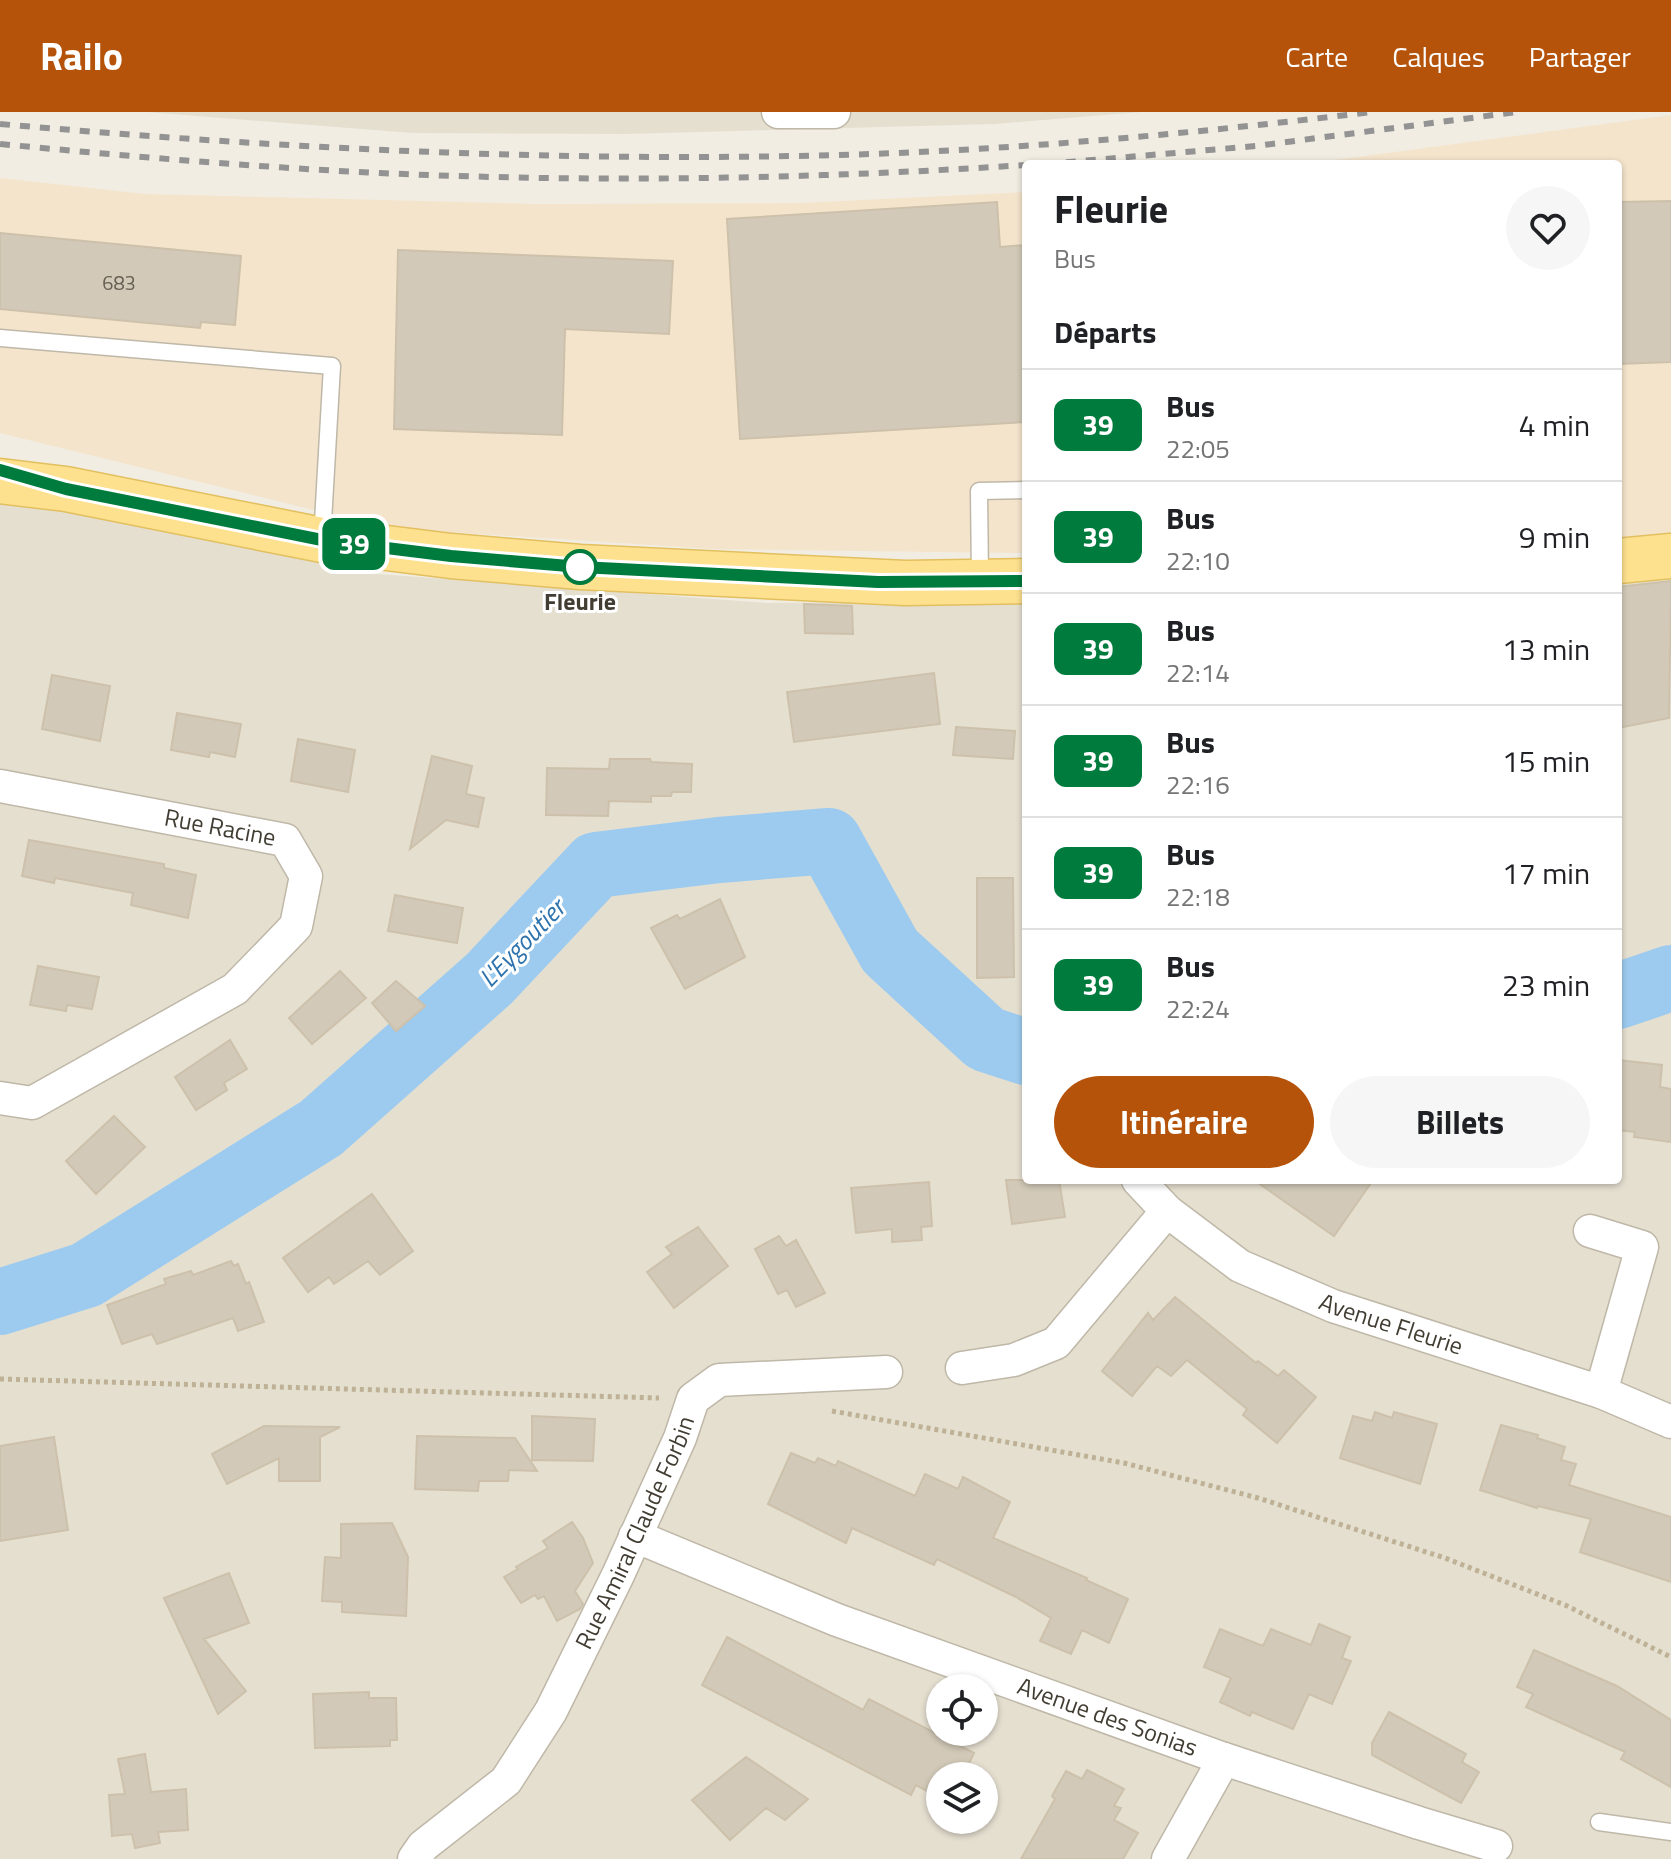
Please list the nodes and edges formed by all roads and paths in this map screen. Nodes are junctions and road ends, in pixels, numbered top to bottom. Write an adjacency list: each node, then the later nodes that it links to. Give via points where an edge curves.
1 (778, 112): 2 (street)
2 (834, 112)
3 (0, 338): 8 (lane, via 332,366)
4 (0, 470): 6 (main road)
5 (0, 481): 6 (main road)
6 (66, 489): 8 (main road)
7 (1022, 490): 12 (lane, via 979,491)
8 (322, 540): 12 (main road, via 580,567)
9 (1671, 556): 10 (main road)
10 (1622, 561)
11 (1022, 581): 12 (main road)
12 (980, 582)
13 (0, 786): 14 (street, Rue Racine, via 285,840 306,876 296,926 235,989 32,1103)
14 (0, 1098)
15 (1142, 1184): 16 (street, Avenue Fleurie)
16 (1167, 1211): 18 (street, via 1056,1343 1014,1360); 21 (street, Avenue Fleurie, via 1240,1266 1333,1306)
17 (1590, 1231): 21 (street, via 1642,1247)
18 (962, 1368)
19 (886, 1372): 22 (street, Rue Amiral Claude Forbin, via 719,1380)
20 (0, 1379): 22 (path)
21 (1601, 1392): 24 (street, Avenue Fleurie)
22 (693, 1399): 25 (street, Rue Amiral Claude Forbin)
23 (824, 1410): 26 (path, via 1124,1463 1258,1498 1445,1558 1565,1605)
24 (1671, 1422)
25 (635, 1536): 27 (street, Avenue des Sonias, via 837,1620); 31 (street, Rue Amiral Claude Forbin, via 551,1711 506,1781 423,1846)
26 (1671, 1657)
27 (1224, 1759): 30 (street, Avenue des Sonias); 32 (street)
28 (1599, 1822): 29 (lane)
29 (1671, 1832)
30 (1496, 1846)
31 (414, 1859)
32 (1168, 1859)

